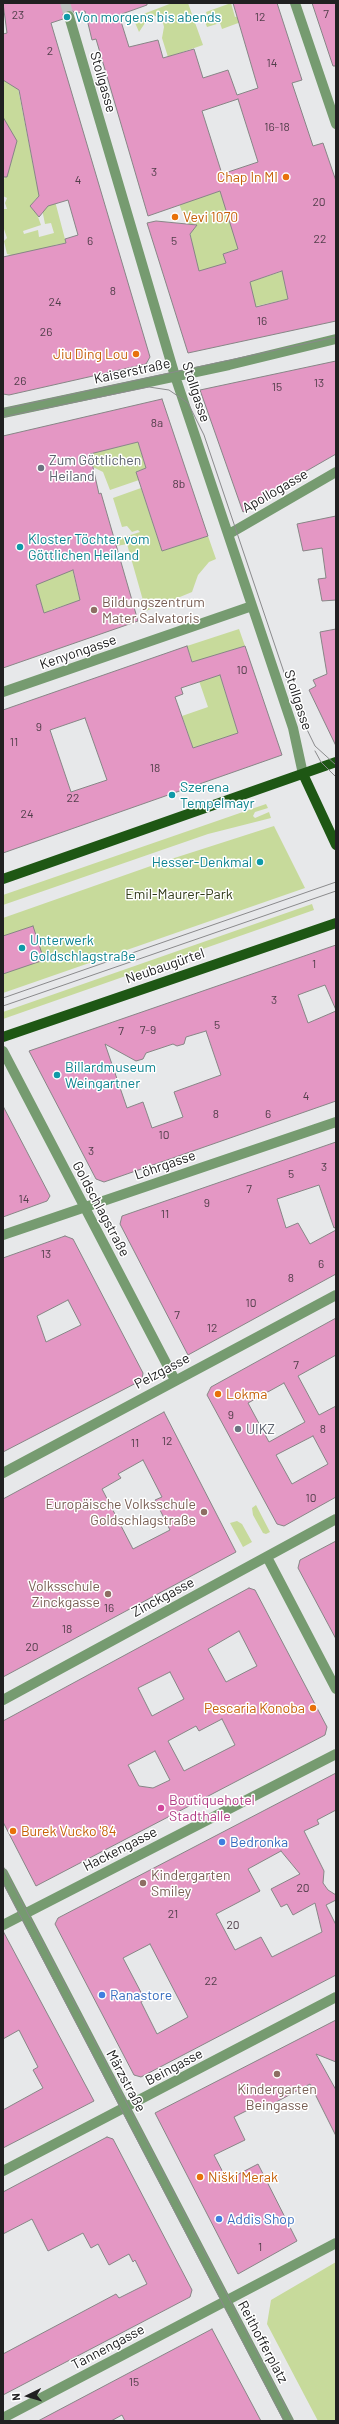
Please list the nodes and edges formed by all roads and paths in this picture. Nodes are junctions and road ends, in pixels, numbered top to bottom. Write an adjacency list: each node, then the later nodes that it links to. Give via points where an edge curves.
1 (295, 3): 3 (street)
2 (69, 16): 5 (street, Stollgasse)
3 (336, 124)
4 (336, 340): 5 (street, Kaiserstraße)
5 (175, 376): 6 (street, Kaiserstraße); 8 (street, Stollgasse)
6 (3, 414)
7 (336, 472): 8 (street, Apollogasse)
8 (229, 534): 9 (street, Stollgasse)
9 (252, 606): 10 (street, Kenyongasse); 12 (street, Stollgasse, via 293,728)
10 (3, 692)
11 (336, 762): 12 (main road)
12 (303, 774): 13 (main road); 14 (main road)
13 (336, 845)
14 (3, 879)
15 (336, 923): 16 (main road, Neubaugürtel)
16 (3, 1037)
17 (3, 1051): 19 (street, Goldschlagstraße)
18 (336, 1122): 19 (street, Löhrgasse)
19 (84, 1207): 20 (street, Löhrgasse); 22 (street, Goldschlagstraße)
20 (3, 1235)
21 (336, 1295): 22 (street, Pelzgasse)
22 (175, 1380): 23 (street, Pelzgasse)
23 (3, 1473)
24 (336, 1519): 25 (street, Zinckgasse)
25 (267, 1557): 26 (street); 27 (street, Zinckgasse)
26 (336, 1690)
27 (3, 1700)
28 (336, 1754): 30 (street, Hackengasse)
29 (3, 1873): 30 (street, Märzstraße)
30 (24, 1914): 31 (street, Hackengasse); 33 (street, Märzstraße)
31 (3, 1925)
32 (336, 1997): 33 (street, Beingasse)
33 (125, 2108): 34 (street, Beingasse); 36 (street, Märzstraße)
34 (3, 2171)
35 (336, 2243): 36 (street, Reithofferplatz)
36 (226, 2301): 37 (street, Tannengasse); 38 (street, Reithofferplatz)
37 (3, 2418)
38 (289, 2421)

